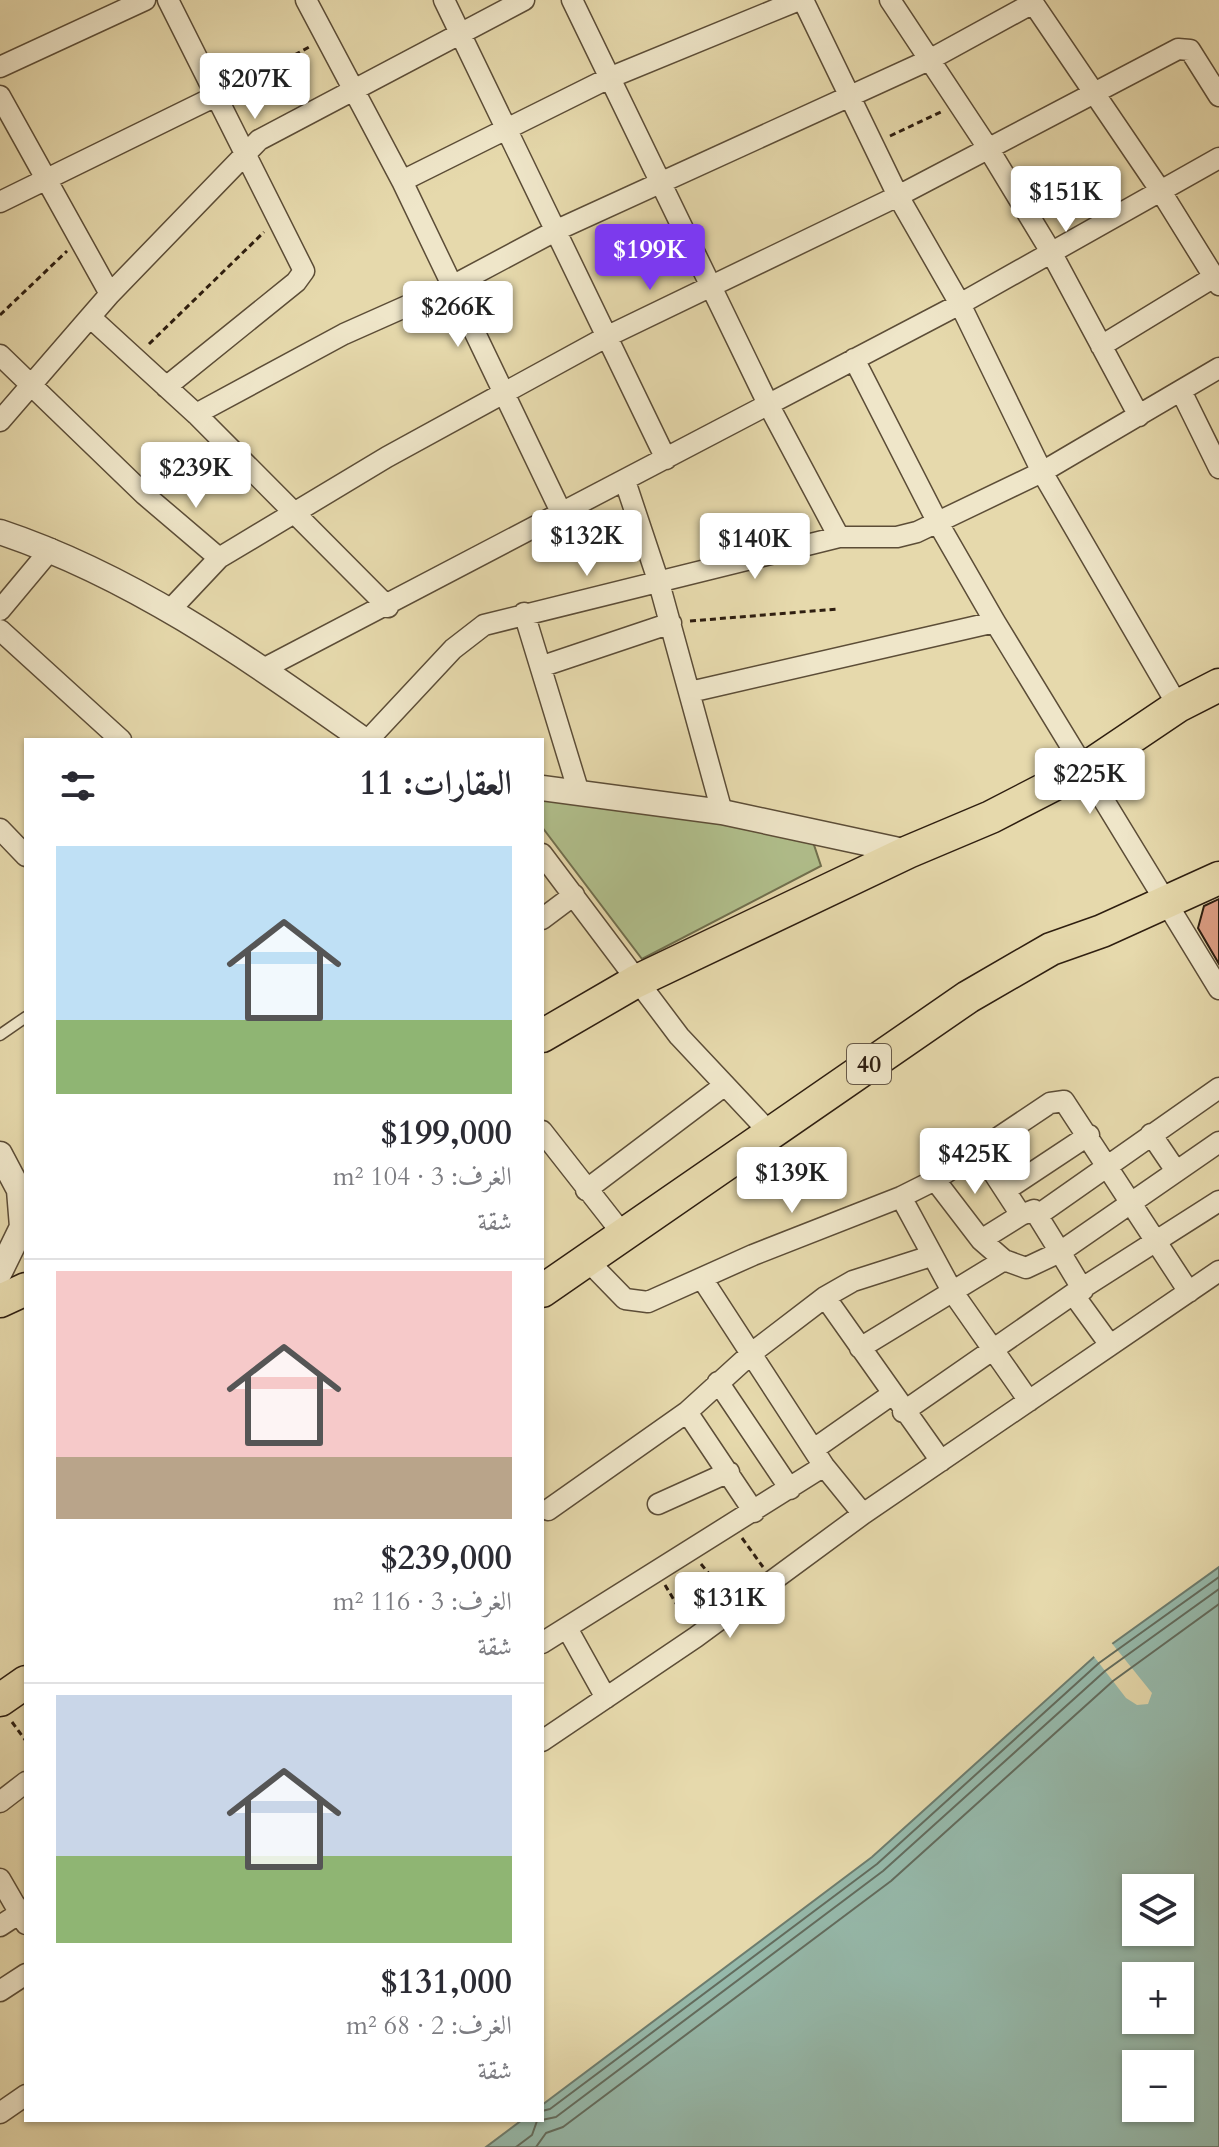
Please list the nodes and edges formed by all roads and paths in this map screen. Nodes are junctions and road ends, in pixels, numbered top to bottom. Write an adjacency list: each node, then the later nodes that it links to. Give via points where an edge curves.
1 (145, 0): 13 (street)
2 (168, 0): 17 (street)
3 (306, 0): 11 (street)
4 (444, 0): 10 (street)
5 (524, 0): 10 (street)
6 (572, 0): 14 (street)
7 (801, 0): 14 (street); 18 (street)
8 (890, 0): 12 (street)
9 (1032, 1): 12 (street); 16 (street)
10 (460, 33): 15 (street); 22 (street)
11 (325, 39): 15 (street); 17 (path)
12 (929, 60): 18 (street); 21 (street)
13 (0, 67)
14 (609, 78): 22 (street); 29 (street)
15 (353, 91): 25 (street, via 271,132); 28 (street)
16 (1092, 92): 20 (street, via 1182,48 1190,50); 24 (street); 30 (street)
17 (218, 95): 25 (street); 27 (street)
18 (848, 95): 23 (street); 29 (street)
19 (0, 96): 27 (street)
20 (1219, 96)
21 (959, 103): 23 (path); 24 (street)
22 (505, 128): 28 (street); 34 (street)
23 (873, 145): 31 (street)
24 (988, 148): 31 (street); 36 (street)
25 (246, 152): 33 (street); 40 (street)
26 (1219, 158): 30 (street)
27 (46, 180): 32 (street); 35 (street)
28 (402, 181): 38 (street)
29 (659, 184): 34 (street); 39 (street)
30 (1160, 190): 36 (street); 37 (street)
31 (898, 196): 39 (street); 41 (street)
32 (0, 202)
33 (280, 217): 47 (path); 51 (street, via 304,267 301,277)
34 (557, 230): 38 (street); 44 (street)
35 (78, 240): 40 (street); 42 (path)
36 (1051, 252): 41 (street); 45 (street)
37 (1216, 281): 45 (street)
38 (452, 286): 53 (street); 55 (street, via 344,334)
39 (711, 288): 44 (street); 54 (street)
40 (110, 294): 43 (street)
41 (960, 304): 48 (street); 60 (street)
42 (0, 315)
43 (90, 317): 47 (street); 50 (street)
44 (608, 336): 53 (street); 58 (street)
45 (1101, 346): 56 (street)
46 (0, 355): 50 (street)
47 (135, 358): 51 (street)
48 (854, 359): 54 (street); 64 (street)
49 (1219, 368): 52 (street)
50 (28, 385): 57 (street); 68 (street)
51 (166, 387): 55 (street)
52 (1181, 391): 56 (street); 59 (street)
53 (503, 395): 62 (street); 63 (street)
54 (768, 404): 58 (street); 66 (street)
55 (196, 414): 63 (street)
56 (1139, 416): 60 (street)
57 (0, 421)
58 (666, 459): 61 (street)
59 (1219, 468)
60 (1042, 472): 64 (street); 82 (street)
61 (625, 481): 62 (street); 69 (street)
62 (562, 514): 70 (street)
63 (294, 515): 68 (street); 70 (street)
64 (938, 523): 66 (street, via 897,537); 75 (street)
65 (0, 532): 67 (street)
66 (839, 537): 69 (street)
67 (51, 549): 72 (street); 73 (street)
68 (219, 558): 73 (street)
69 (659, 583): 74 (street); 76 (street)
70 (388, 607): 79 (street)
71 (838, 609): 76 (path)
72 (0, 610)
73 (170, 610): 79 (street)
74 (524, 613): 78 (street); 85 (street, via 471,632)
75 (995, 622): 81 (street); 86 (street)
76 (671, 623): 78 (street); 81 (street)
77 (0, 630): 83 (street)
78 (543, 666): 88 (street)
79 (263, 669): 84 (street)
80 (1219, 685): 82 (highway)
81 (690, 692): 89 (street)
82 (1178, 706): 86 (highway)
83 (119, 738)
84 (363, 738)
85 (368, 738)
86 (1086, 768): 91 (highway); 96 (street)
87 (544, 788): 88 (street)
88 (579, 793): 89 (street)
89 (722, 812): 91 (street)
90 (0, 829): 92 (street)
91 (908, 852): 98 (highway)
92 (24, 854)
93 (544, 857): 95 (street)
94 (1219, 878): 96 (highway, 40)
95 (574, 895): 97 (street); 98 (street)
96 (1167, 902): 99 (street); 105 (highway, 40, via 1037,957 891,1048)
97 (544, 918)
98 (635, 982): 102 (highway); 103 (street)
99 (1219, 989)
100 (24, 1018): 101 (lane)
101 (0, 1035)
102 (544, 1035)
103 (725, 1085): 105 (street); 115 (street)
104 (1219, 1088): 107 (street)
105 (770, 1133): 121 (highway, 40)
106 (544, 1134): 115 (street)
107 (1151, 1134): 112 (street); 113 (street)
108 (1089, 1135): 110 (street, via 1069,1104 1057,1101); 112 (street); 116 (street)
109 (1219, 1142): 113 (street)
110 (978, 1149): 114 (street); 116 (street)
111 (0, 1154): 134 (street, via 19,1190 22,1227)
112 (1108, 1166): 119 (street); 120 (street)
113 (1176, 1171): 119 (street)
114 (935, 1180): 117 (street); 122 (street)
115 (586, 1190): 121 (street)
116 (1006, 1190): 120 (street)
117 (901, 1197): 125 (street); 129 (street)
118 (1219, 1201): 123 (street)
119 (1134, 1204): 123 (street); 124 (street)
120 (1029, 1215): 122 (street); 124 (street)
121 (622, 1233): 126 (highway, 40)
122 (981, 1240): 127 (street)
123 (1158, 1242): 132 (street); 133 (street)
124 (1060, 1252): 127 (street, via 1026,1268); 132 (street)
125 (931, 1256): 131 (street); 135 (street, via 867,1275)
126 (586, 1259): 129 (street, via 618,1293 636,1303); 130 (highway, 40)
127 (1004, 1260): 131 (street)
128 (1219, 1271): 133 (street)
129 (703, 1280): 138 (street)
130 (544, 1290)
131 (952, 1291): 137 (street); 139 (street)
132 (1078, 1292): 136 (street); 139 (street)
133 (1189, 1292): 136 (street)
134 (11, 1293)
135 (825, 1297): 137 (street); 138 (street)
136 (1110, 1345): 142 (street)
137 (860, 1348): 141 (street)
138 (753, 1352): 140 (street); 145 (street)
139 (992, 1352): 142 (street); 144 (street)
140 (718, 1382): 143 (street); 148 (street)
141 (891, 1395): 144 (street); 145 (street)
142 (1029, 1401): 146 (street)
143 (687, 1412): 147 (street); 150 (street)
144 (903, 1412): 146 (street)
145 (819, 1458): 148 (street); 152 (street)
146 (941, 1461): 152 (street)
147 (729, 1472): 149 (street); 151 (street)
148 (790, 1489): 151 (street)
149 (658, 1504)
150 (548, 1510)
151 (754, 1512): 153 (street)
152 (863, 1514): 156 (street)
153 (732, 1525): 154 (street); 156 (path)
154 (690, 1551): 155 (street); 157 (path)
155 (657, 1572): 158 (street); 159 (path)
156 (773, 1580): 157 (street)
157 (737, 1607): 159 (street)
158 (567, 1628): 160 (street); 162 (street)
159 (696, 1637): 162 (street)
160 (544, 1642)
161 (24, 1684): 163 (highway)
162 (606, 1698): 165 (street)
163 (4, 1709): 164 (path)
164 (24, 1738)
165 (544, 1740)
166 (24, 1784): 167 (street)
167 (0, 1802)
168 (0, 1879): 169 (street)
169 (24, 1915): 170 (street)
170 (0, 1926)
171 (24, 1975): 172 (street)
172 (0, 1991)
173 (24, 2096): 174 (street)
174 (0, 2113)

